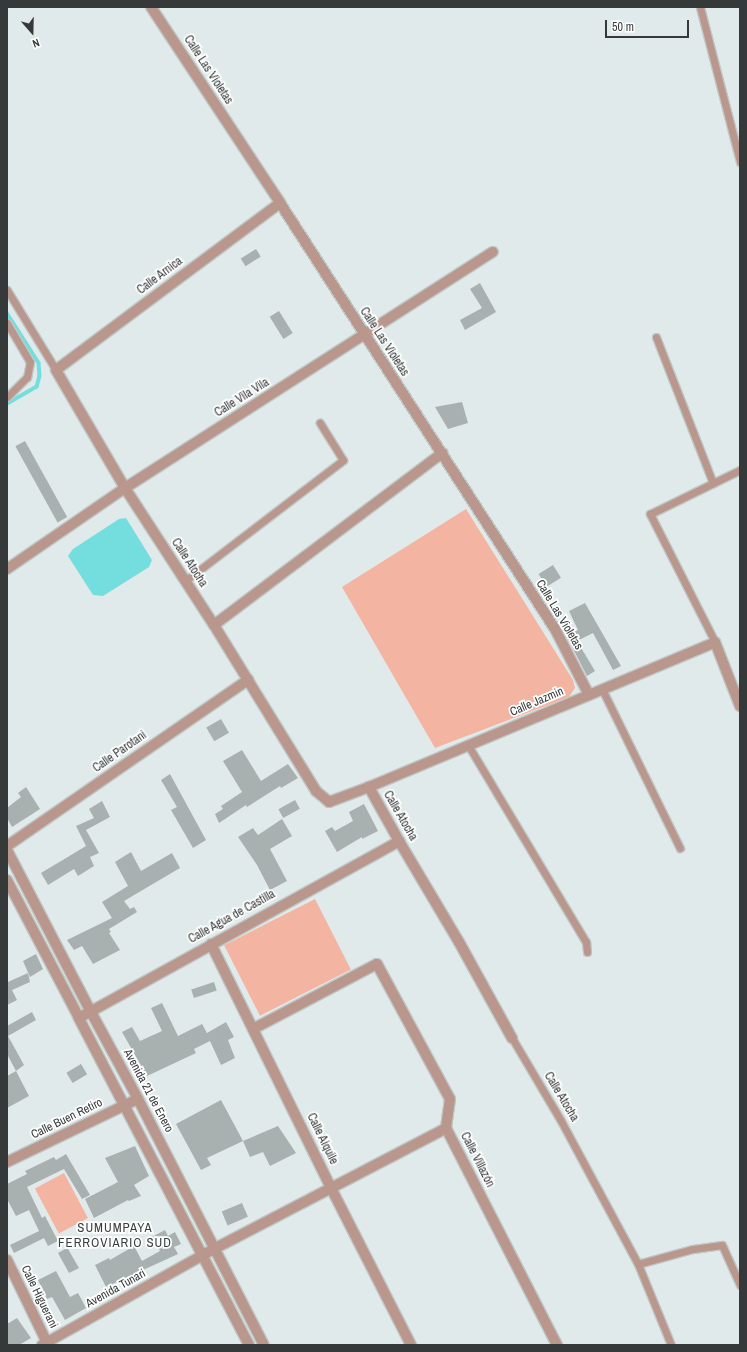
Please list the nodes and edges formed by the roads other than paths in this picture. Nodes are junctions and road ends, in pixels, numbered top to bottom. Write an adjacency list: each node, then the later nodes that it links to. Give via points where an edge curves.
1 (151, 7): 4 (street, Calle Las Violetas)
2 (700, 7): 3 (lane)
3 (740, 162)
4 (280, 203): 8 (street, Calle Las Violetas); 10 (street, Calle Arnica)
5 (493, 252): 8 (street, Calle Vila Vila)
6 (7, 290): 10 (lane)
7 (7, 323): 11 (lane, via 30,362 27,377)
8 (364, 335): 13 (street, Calle Las Violetas); 16 (street, Calle Vila Vila)
9 (656, 337): 15 (lane)
10 (56, 370): 16 (street, Calle Atocha)
11 (7, 397)
12 (320, 423): 18 (lane, via 343,460)
13 (442, 453): 19 (street); 23 (street, Calle Las Violetas, via 555,629)
14 (740, 470): 15 (lane)
15 (713, 483): 20 (lane, via 650,514)
16 (124, 488): 17 (street, Calle Vila Vila); 18 (street, Calle Atocha)
17 (7, 568)
18 (185, 581): 19 (street, Calle Atocha)
19 (214, 625): 21 (street, Calle Atocha)
20 (715, 642): 22 (street, Calle Jazmin); 24 (street)
21 (248, 680): 26 (street, Calle Atocha, via 316,791 329,802); 28 (street, Calle Parotani)
22 (602, 689): 23 (street, Calle Jazmin); 29 (lane)
23 (589, 695): 25 (street, Calle Jazmin)
24 (740, 706)
25 (468, 745): 26 (street, Calle Jazmin); 33 (lane, via 586,942)
26 (369, 787): 27 (street, Calle Atocha)
27 (399, 841): 32 (street, Calle Agua de Castilla); 37 (street, Calle Atocha)
28 (7, 846)
29 (680, 848)
30 (7, 850): 34 (street, Avenida 21 de Enero)
31 (7, 880): 35 (street)
32 (210, 944): 34 (street, Calle Agua de Castilla); 36 (street, Calle Aiquile)
33 (587, 952)
34 (91, 1012): 35 (street, Calle Agua de Castilla); 38 (street, Avenida 21 de Enero)
35 (79, 1018): 39 (street)
36 (253, 1029): 40 (street, Calle Villazón, via 377,964 450,1099); 42 (street, Calle Aiquile)
37 (512, 1038): 46 (lane, Calle Atocha, via 561,1121)
38 (138, 1099): 39 (street, Calle Buen Retiro); 43 (street, Avenida 21 de Enero)
39 (125, 1106): 41 (street, Calle Buen Retiro); 44 (street)
40 (446, 1128): 42 (street, Avenida Tunari); 52 (street, Calle Villazón)
41 (7, 1162)
42 (331, 1188): 43 (street, Avenida Tunari); 51 (street, Calle Aiquile)
43 (214, 1249): 44 (street, Avenida Tunari); 50 (street, Avenida 21 de Enero)
44 (202, 1256): 48 (street, Avenida Tunari); 49 (street)
45 (7, 1260): 48 (street, Calle Higuerani)
46 (638, 1264): 47 (lane, via 693,1249 722,1245); 53 (lane, Calle Atocha)
47 (740, 1285)
48 (45, 1344)
49 (249, 1345)
50 (264, 1345)
51 (411, 1345)
52 (557, 1345)
53 (671, 1345)

